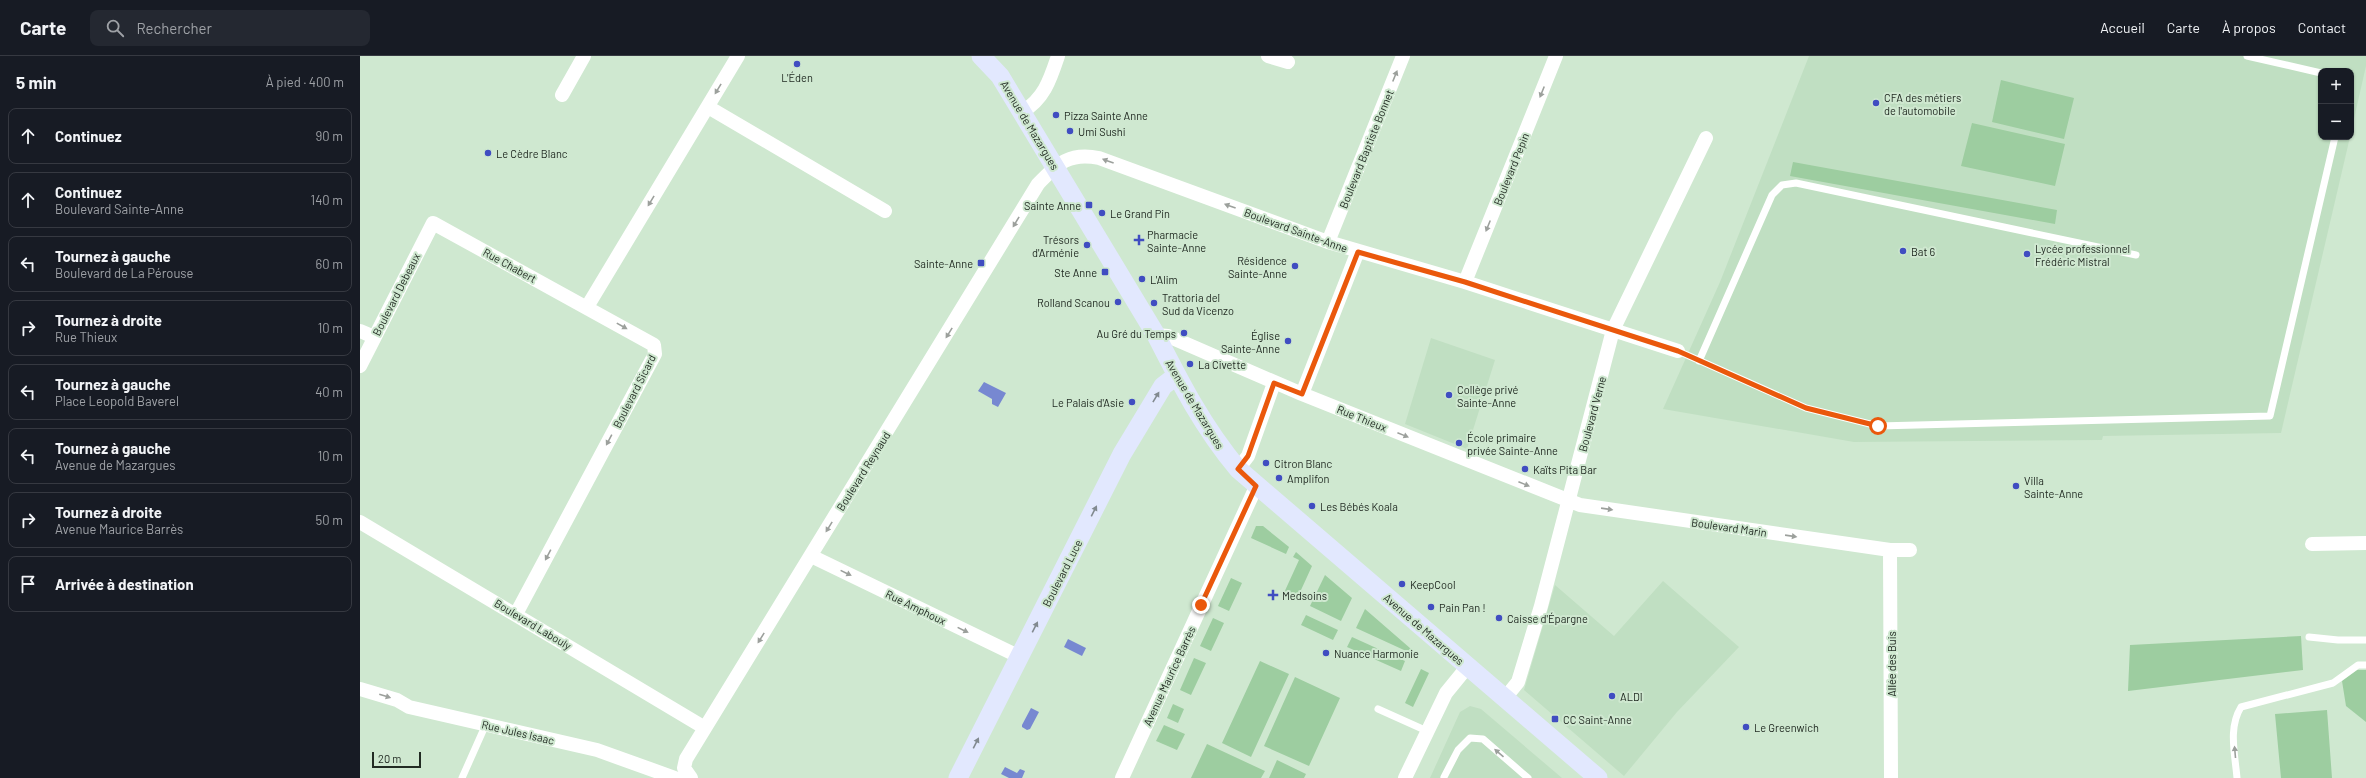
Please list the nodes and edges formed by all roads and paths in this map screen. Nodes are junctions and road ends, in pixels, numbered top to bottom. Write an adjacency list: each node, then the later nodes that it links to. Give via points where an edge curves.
1 (738, 56): 12 (street, one-way to 12)
2 (981, 56): 13 (street, Avenue de Mazargues, via 1000,76)
3 (1058, 56): 13 (street, via 1041,98)
4 (1268, 56): 9 (street)
5 (1403, 56): 19 (street, Boulevard Baptiste Bonnet, one-way to 5)
6 (1556, 56): 22 (street, Boulevard Pepin, one-way to 22)
7 (2247, 56): 10 (lane)
8 (582, 57): 11 (street)
9 (1288, 62)
10 (2318, 72)
11 (562, 95)
12 (708, 107): 17 (street); 23 (street, one-way to 23)
13 (1022, 112): 16 (street, Avenue de Mazargues)
14 (1706, 138): 24 (street, Boulevard Verne)
15 (2335, 140): 29 (lane, via 2270,416 1878,426 1806,408)
16 (1054, 167): 19 (street, Boulevard Sainte-Anne, one-way to 16, via 1099,158 1072,157); 26 (street, Avenue de Mazargues); 42 (street, Boulevard Reynaud, one-way to 42, via 1038,184)
17 (885, 211)
18 (433, 222): 23 (street, Rue Chabert); 27 (street, Boulevard Debeaux)
19 (1328, 242): 20 (street, Boulevard Sainte-Anne)
20 (1358, 252): 22 (street, Boulevard Sainte-Anne); 33 (street)
21 (2136, 255): 29 (lane, via 1796,183 1782,185 1772,195)
22 (1465, 282): 24 (street, Boulevard Sainte-Anne)
23 (587, 307): 43 (street, Boulevard Sicard, one-way to 43, via 654,345 654,354)
24 (1614, 330): 28 (street, Boulevard Sainte-Anne); 36 (street, Boulevard Verne)
25 (360, 331): 27 (street)
26 (1156, 335): 31 (street, Avenue de Mazargues); 32 (street, Rue Thieux, via 1168,336)
27 (374, 338): 30 (street, Boulevard Debeaux)
28 (1678, 351): 29 (lane)
29 (1699, 361)
30 (360, 366)
31 (1176, 376): 34 (street, Avenue de Mazargues, via 1214,440); 46 (street, Boulevard Luce, one-way to 31, via 1122,454 1163,386)
32 (1274, 383): 33 (street, Rue Thieux); 34 (street, via 1248,456)
33 (1302, 394): 36 (street, Rue Thieux, one-way to 36)
34 (1238, 469): 35 (street, Avenue de Mazargues)
35 (1256, 486): 48 (street, Avenue de Mazargues); 59 (street, Avenue Maurice Barrès)
36 (1569, 502): 40 (street, Boulevard Marin, one-way to 40); 50 (street, Boulevard Verne, via 1518,682)
37 (360, 522): 43 (street, Boulevard Labouly)
38 (2366, 543): 39 (street)
39 (2312, 544)
40 (1890, 550): 41 (street, Boulevard Marin); 64 (street, Allée des Buis)
41 (1910, 550)
42 (811, 556): 46 (street, Rue Amphoux, one-way to 46); 53 (street, Boulevard Reynaud, one-way to 53)
43 (516, 614): 53 (street, Boulevard Labouly)
44 (2309, 637): 45 (lane)
45 (2366, 640)
46 (1020, 657): 58 (street, Boulevard Luce, one-way to 46)
47 (2366, 665): 65 (lane, one-way to 47, via 2233,727 2241,706 2332,683 2358,665)
48 (1468, 666): 50 (street, Avenue de Mazargues); 54 (street, via 1446,693)
49 (360, 689): 52 (street, Rue Jules Isaac, one-way to 52, via 409,706)
50 (1505, 698): 63 (street, Avenue de Mazargues)
51 (1378, 708): 54 (lane)
52 (486, 724): 55 (lane); 56 (street, Rue Jules Isaac, via 597,750)
53 (705, 728): 57 (street, Boulevard Reynaud, via 686,759 684,768)
54 (1427, 730): 60 (street)
55 (462, 778)
56 (675, 778)
57 (691, 778)
58 (958, 778)
59 (1122, 778)
60 (1405, 778)
61 (1445, 778): 62 (lane, one-way to 61, via 1483,739 1470,738 1458,750)
62 (1528, 778)
63 (1598, 778)
64 (1891, 778)
65 (2237, 778)

